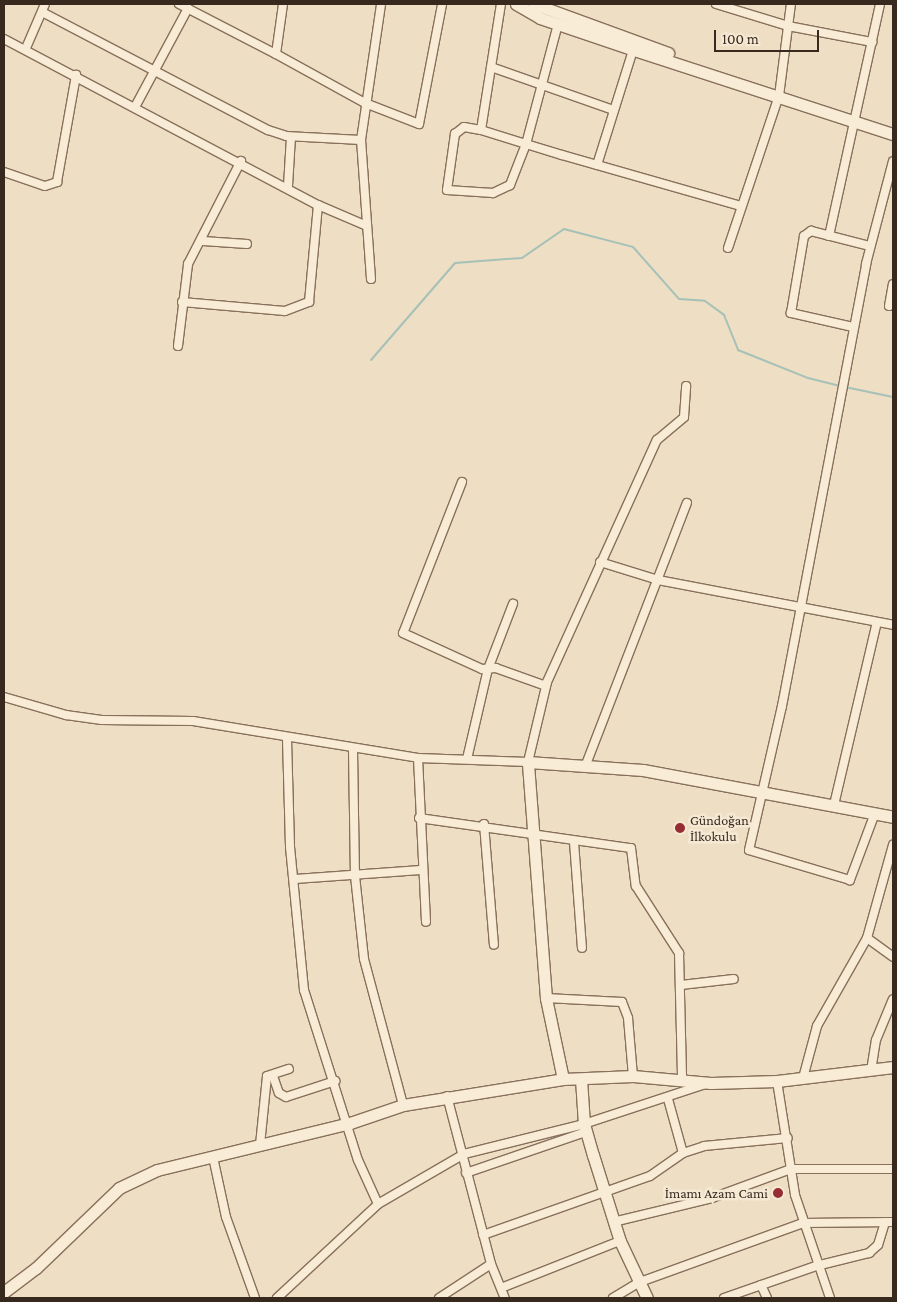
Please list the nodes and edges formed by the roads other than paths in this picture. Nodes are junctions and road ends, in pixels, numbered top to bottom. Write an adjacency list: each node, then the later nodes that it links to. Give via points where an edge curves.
1 (179, 4): 12 (street)
2 (283, 4): 19 (street)
3 (381, 4): 25 (street)
4 (442, 4): 25 (street, via 419,124)
5 (501, 4): 20 (street)
6 (516, 4): 13 (street)
7 (534, 4): 17 (street)
8 (716, 4): 14 (street)
9 (791, 4): 14 (street)
10 (880, 4): 16 (street)
11 (43, 8): 18 (street); 21 (street)
12 (188, 8): 19 (street); 21 (street)
13 (558, 24): 17 (street); 23 (street)
14 (788, 26): 16 (street); 24 (street)
15 (4, 39): 18 (street)
16 (872, 42): 28 (street)
17 (634, 46): 24 (street); 27 (street)
18 (26, 48): 22 (street)
19 (276, 54): 25 (street)
20 (491, 68): 23 (street); 30 (street)
21 (154, 70): 26 (street); 32 (street, via 268,130)
22 (76, 75): 26 (street); 38 (street, via 57,182 45,186)
23 (542, 86): 27 (street); 34 (street)
24 (780, 93): 28 (street); 41 (street)
25 (365, 103): 33 (street)
26 (135, 107): 35 (street)
27 (614, 110): 37 (street)
28 (857, 118): 29 (street); 31 (street); 43 (street)
29 (893, 127)
30 (481, 130): 34 (street); 34 (street, via 458,129 447,190 493,193 510,185)
31 (893, 134)
32 (291, 137): 33 (street); 39 (street)
33 (361, 140): 42 (street)
34 (526, 144): 37 (street)
35 (240, 161): 39 (street); 44 (street)
36 (893, 162): 46 (street)
37 (597, 164): 41 (street)
38 (4, 172)
39 (288, 186): 40 (street)
40 (318, 205): 42 (street); 50 (street, via 308,302 285,310)
41 (741, 206): 47 (street)
42 (367, 226): 48 (street)
43 (829, 236): 46 (street); 52 (street, via 810,231 804,236 791,313)
44 (203, 241): 45 (street); 50 (street, via 188,264)
45 (248, 244)
46 (870, 246): 52 (street)
47 (728, 248)
48 (371, 280)
49 (893, 284): 51 (street)
50 (182, 302): 53 (street)
51 (889, 306)
52 (854, 326): 60 (street)
53 (178, 346)
54 (686, 386): 57 (street, via 684,417 657,440)
55 (462, 482): 63 (street, via 403,633)
56 (687, 503): 58 (street)
57 (600, 562): 58 (street); 64 (street)
58 (658, 580): 60 (street); 71 (street)
59 (513, 604): 63 (street)
60 (802, 605): 61 (street); 72 (street)
61 (877, 622): 62 (street); 73 (street)
62 (893, 625)
63 (488, 669): 64 (street); 69 (street)
64 (546, 686): 70 (street)
65 (4, 697): 66 (street, via 66,715 193,721)
66 (287, 739): 67 (street); 83 (street)
67 (353, 750): 68 (street); 82 (street)
68 (418, 758): 69 (street); 76 (street)
69 (467, 759): 70 (street)
70 (528, 762): 71 (street); 78 (street)
71 (585, 767): 72 (street, via 643,770)
72 (762, 792): 73 (street); 74 (street, via 749,850 830,877 850,880 857,871)
73 (834, 805): 74 (street)
74 (874, 813): 75 (street)
75 (893, 817)
76 (420, 818): 77 (street); 81 (street)
77 (484, 824): 78 (street); 86 (street)
78 (532, 832): 79 (street); 91 (street)
79 (574, 842): 87 (street); 90 (street, via 632,848 636,886 675,944)
80 (893, 845): 85 (street)
81 (421, 870): 82 (street); 84 (street)
82 (355, 876): 83 (street); 107 (street, via 364,959)
83 (295, 878): 102 (street, via 304,990)
84 (426, 922)
85 (867, 938): 88 (street); 98 (street, via 817,1026)
86 (494, 945)
87 (582, 948)
88 (893, 957)
89 (734, 979): 90 (street)
90 (682, 985): 101 (street)
91 (546, 998): 97 (street, via 622,1002 628,1018); 99 (street)
92 (893, 999): 95 (street, via 876,1040)
93 (893, 1067): 95 (street)
94 (289, 1069): 96 (street)
95 (872, 1070): 98 (street)
96 (273, 1076): 102 (street, via 279,1093 286,1097); 111 (street, via 267,1076 264,1086)
97 (632, 1076): 100 (street); 101 (street)
98 (803, 1078): 103 (street)
99 (563, 1079): 100 (street); 105 (street)
100 (581, 1079): 109 (street)
101 (682, 1080): 104 (street)
102 (335, 1081): 108 (street)
103 (778, 1081): 104 (street); 110 (street)
104 (710, 1082): 106 (street)
105 (447, 1096): 107 (street); 113 (street)
106 (668, 1099): 109 (street); 112 (street)
107 (403, 1106): 108 (street)
108 (350, 1124): 111 (street); 119 (street, via 358,1160)
109 (585, 1128): 113 (street); 117 (street); 118 (street)
110 (788, 1138): 112 (street, via 730,1141); 115 (street)
111 (260, 1145): 114 (street)
112 (683, 1153): 118 (street, via 656,1174)
113 (464, 1154): 117 (street); 119 (street)
114 (213, 1157): 130 (street, via 157,1170 120,1188 36,1268); 131 (street, via 226,1218)
115 (790, 1169): 116 (street); 120 (street, via 712,1198); 122 (street)
116 (893, 1169)
117 (466, 1173): 123 (street)
118 (605, 1189): 120 (street); 123 (street)
119 (378, 1204): 132 (street)
120 (613, 1222): 124 (street)
121 (889, 1222): 122 (street); 126 (street, via 878,1245 869,1253)
122 (803, 1223): 126 (street); 127 (street)
123 (483, 1235): 125 (street)
124 (620, 1241): 127 (street); 129 (street)
125 (490, 1264): 129 (street); 133 (street)
126 (816, 1266): 128 (street); 139 (street)
127 (640, 1282): 135 (street); 136 (street)
128 (760, 1285): 137 (street); 138 (street)
129 (501, 1288): 134 (street)
130 (4, 1292)
131 (255, 1298)
132 (277, 1298)
133 (440, 1298)
134 (505, 1298)
135 (613, 1298)
136 (647, 1298)
137 (724, 1298)
138 (767, 1298)
139 (830, 1298)

